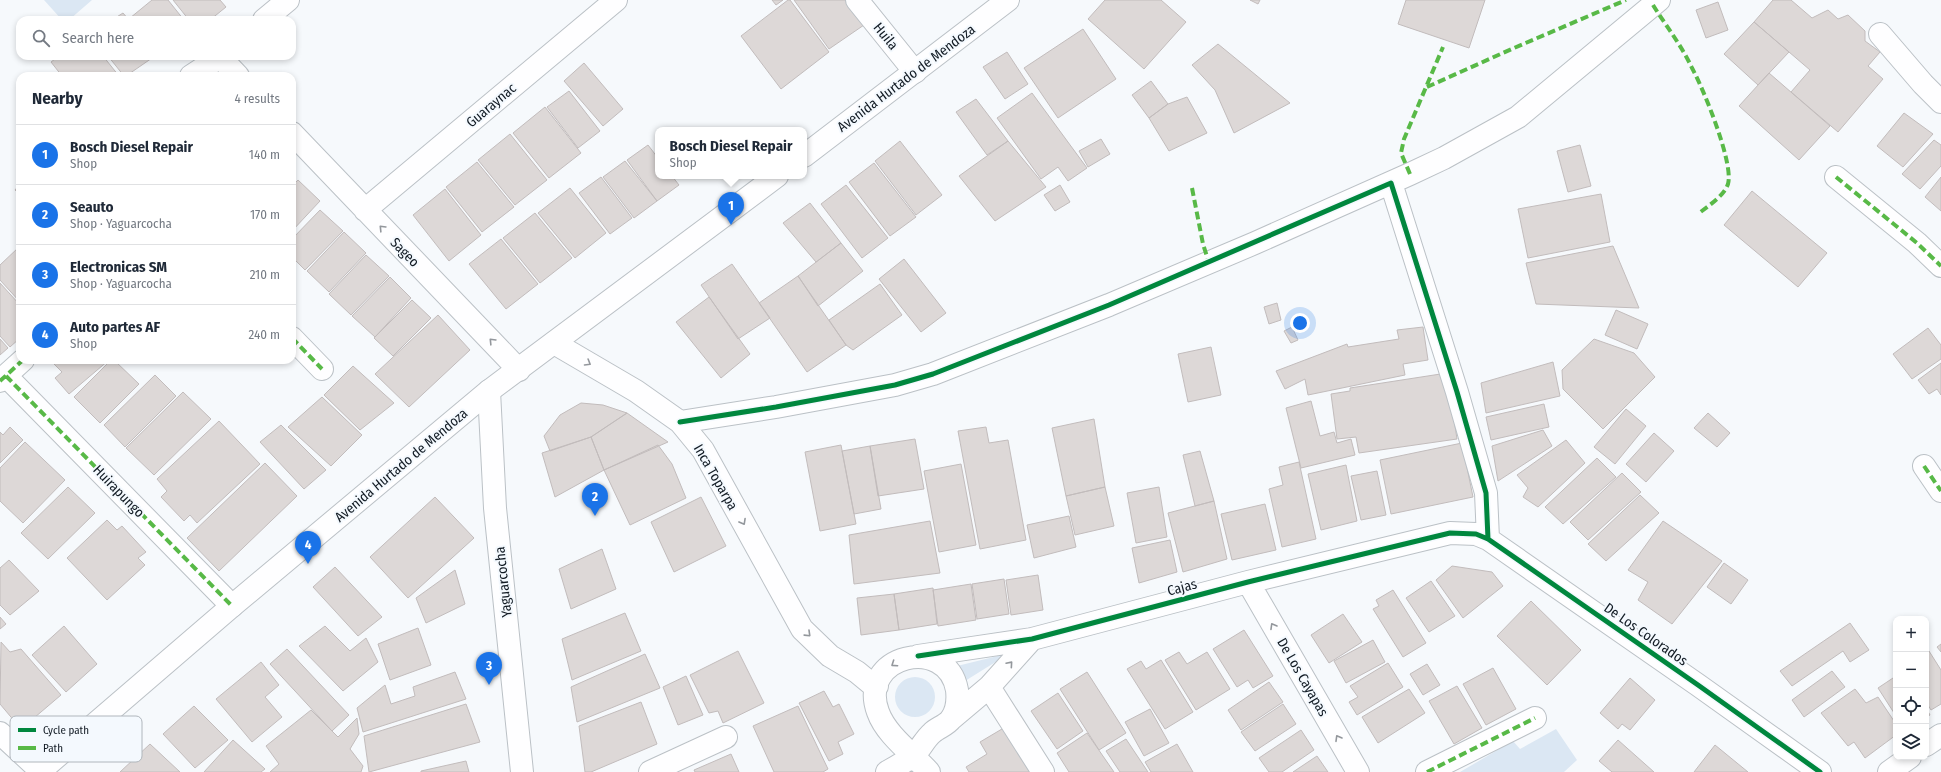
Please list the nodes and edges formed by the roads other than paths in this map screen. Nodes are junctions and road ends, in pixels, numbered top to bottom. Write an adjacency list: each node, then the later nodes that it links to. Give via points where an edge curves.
1 (288, 0): 6 (street)
2 (616, 0): 19 (street, Guaraynac)
3 (857, 0): 12 (street, Huila)
4 (1008, 0): 12 (street, Avenida Hurtado de Mendoza)
5 (1659, 0): 18 (street, via 1518,117 1444,158)
6 (269, 16)
7 (1880, 34): 13 (street)
8 (216, 60): 10 (street)
9 (224, 60): 11 (street)
10 (197, 72)
11 (234, 72)
12 (915, 72): 15 (street, Avenida Hurtado de Mendoza)
13 (1941, 102)
14 (296, 137): 19 (street, Sageo)
15 (807, 154)
16 (1836, 177): 20 (street, via 1917,243)
17 (773, 179): 22 (street, Avenida Hurtado de Mendoza)
18 (1391, 183): 28 (street, via 1109,305 933,374 895,385); 32 (street, via 1486,493)
19 (365, 210): 25 (street, Sageo, one-way to 19)
20 (1941, 266)
21 (296, 342): 24 (street)
22 (554, 343): 25 (street, Avenida Hurtado de Mendoza); 28 (street, Inca Toparpa, one-way to 28, via 636,391)
23 (19, 364): 26 (street, Huirapungo)
24 (322, 369)
25 (519, 370): 27 (street, Avenida Hurtado de Mendoza)
26 (3, 378): 34 (street, Huirapungo)
27 (489, 392): 34 (street, Avenida Hurtado de Mendoza); 52 (street, Yaguarcocha, via 495,508)
28 (680, 422): 37 (street, Inca Toparpa, one-way to 37, via 703,450 802,629 830,656)
29 (1924, 466): 30 (street)
30 (1941, 491)
31 (1450, 533): 32 (street, De Los Colorados, via 1476,534); 33 (street, Cajas)
32 (1488, 539): 59 (street, De Los Colorados)
33 (1248, 582): 35 (street, Cajas); 57 (street, De Los Cayapas, one-way to 33)
34 (232, 606): 39 (street, Avenida Hurtado de Mendoza)
35 (1032, 639): 36 (street, Cajas); 38 (street, one-way to 35)
36 (918, 656): 37 (street, Cajas, one-way to 37, via 904,658 892,664 882,674); 41 (street, via 931,659 943,666 952,677 958,696)
37 (877, 686): 47 (street, Cajas, via 875,697 878,712 896,739)
38 (989, 687): 41 (street); 56 (street)
39 (105, 716)
40 (1536, 718): 58 (street)
41 (951, 719): 47 (street, via 932,732)
42 (0, 733): 45 (street)
43 (1941, 735): 46 (street)
44 (726, 737): 53 (street)
45 (10, 743)
46 (1929, 743)
47 (914, 755): 54 (street); 55 (street)
48 (1906, 760): 60 (street)
49 (30, 762): 51 (street)
50 (53, 762): 51 (street, Avenida Hurtado de Mendoza)
51 (41, 772)
52 (522, 772)
53 (650, 772)
54 (887, 772)
55 (928, 772)
56 (1043, 772)
57 (1358, 772)
58 (1427, 772)
59 (1820, 772)
60 (1889, 772)

